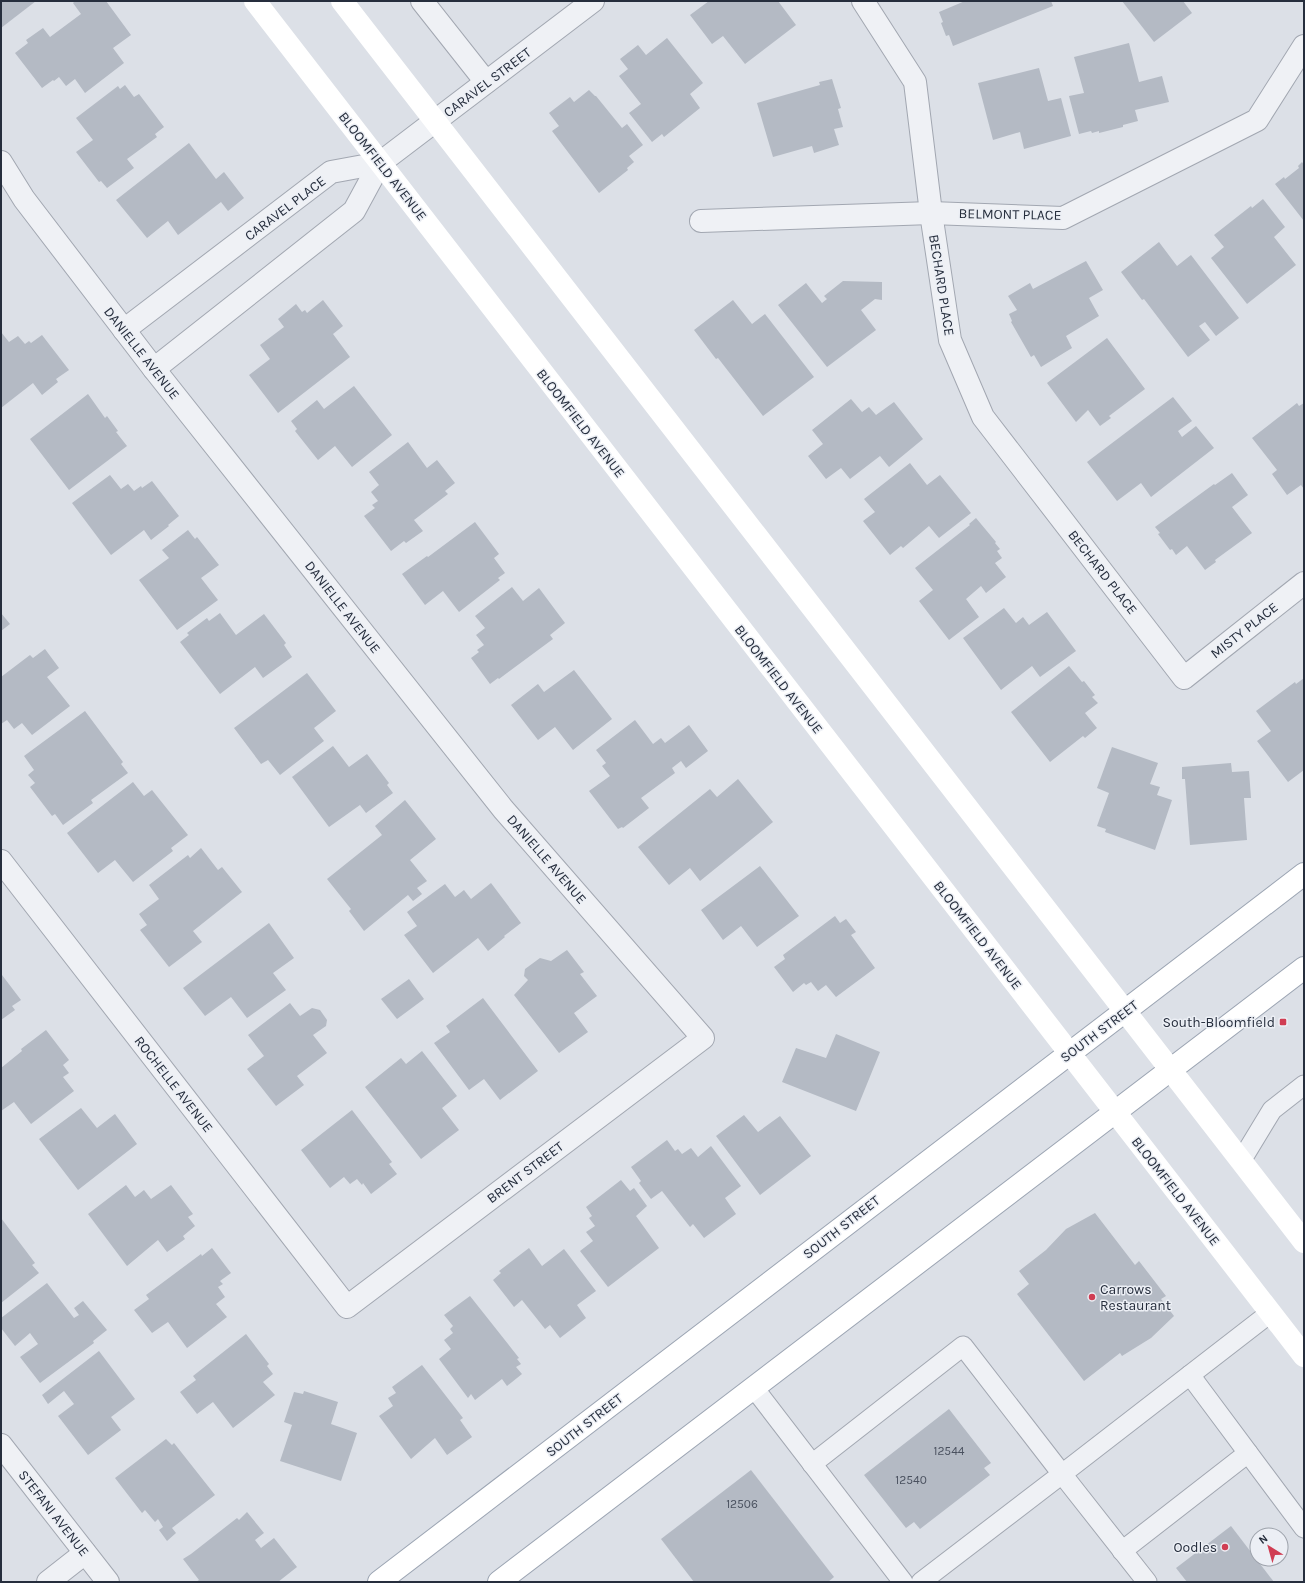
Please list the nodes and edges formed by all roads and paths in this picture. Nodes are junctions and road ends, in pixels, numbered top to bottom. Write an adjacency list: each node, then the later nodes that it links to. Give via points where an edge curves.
1 (255, 1): 10 (street, BLOOMFIELD AVENUE)
2 (342, 1): 8 (street)
3 (422, 1): 7 (street)
4 (593, 1): 7 (street, CARAVEL STREET)
5 (863, 1): 11 (street, BECHARD PLACE, via 914,82)
6 (1304, 46): 11 (street, BELMONT PLACE, via 1257,120 1063,218)
7 (486, 82): 8 (street, CARAVEL STREET)
8 (435, 121): 10 (street, CARAVEL STREET); 20 (street)
9 (1, 162): 13 (street, DANIELLE AVENUE, via 24,200)
10 (380, 163): 13 (street, CARAVEL PLACE, via 331,172); 14 (street, via 354,210); 22 (street, BLOOMFIELD AVENUE)
11 (931, 213): 12 (street, BELMONT PLACE); 16 (street, BECHARD PLACE, via 950,340 983,417)
12 (701, 220)
13 (124, 330): 14 (street, DANIELLE AVENUE)
14 (154, 369): 21 (street, DANIELLE AVENUE, via 503,809)
15 (1304, 583): 16 (street, MISTY PLACE)
16 (1184, 678)
17 (1, 861): 28 (street, ROCHELLE AVENUE)
18 (1304, 874): 20 (street, SOUTH STREET)
19 (1304, 968): 23 (street)
20 (1125, 1011): 22 (street, SOUTH STREET); 23 (street)
21 (703, 1038): 28 (street, BRENT STREET)
22 (1069, 1053): 25 (street, BLOOMFIELD AVENUE); 42 (street, SOUTH STREET)
23 (1171, 1070): 25 (street); 26 (street)
24 (1304, 1084): 26 (lane, via 1272,1110)
25 (1115, 1113): 29 (street, BLOOMFIELD AVENUE); 32 (street)
26 (1240, 1161): 27 (street)
27 (1304, 1242)
28 (347, 1307)
29 (1270, 1313): 30 (street, BLOOMFIELD AVENUE); 31 (lane)
30 (1304, 1356)
31 (1190, 1375): 34 (lane); 36 (lane)
32 (754, 1388): 35 (lane); 43 (street)
33 (1, 1445): 39 (street, STEFANI AVENUE)
34 (1248, 1453): 37 (lane); 38 (lane)
35 (812, 1464): 36 (lane, via 963,1346); 44 (lane)
36 (1062, 1474): 38 (lane); 45 (lane)
37 (1304, 1528)
38 (1122, 1551): 46 (lane)
39 (85, 1553): 40 (street); 41 (street, STEFANI AVENUE)
40 (48, 1582)
41 (108, 1582)
42 (379, 1582)
43 (500, 1582)
44 (903, 1582)
45 (922, 1582)
46 (1147, 1582)

